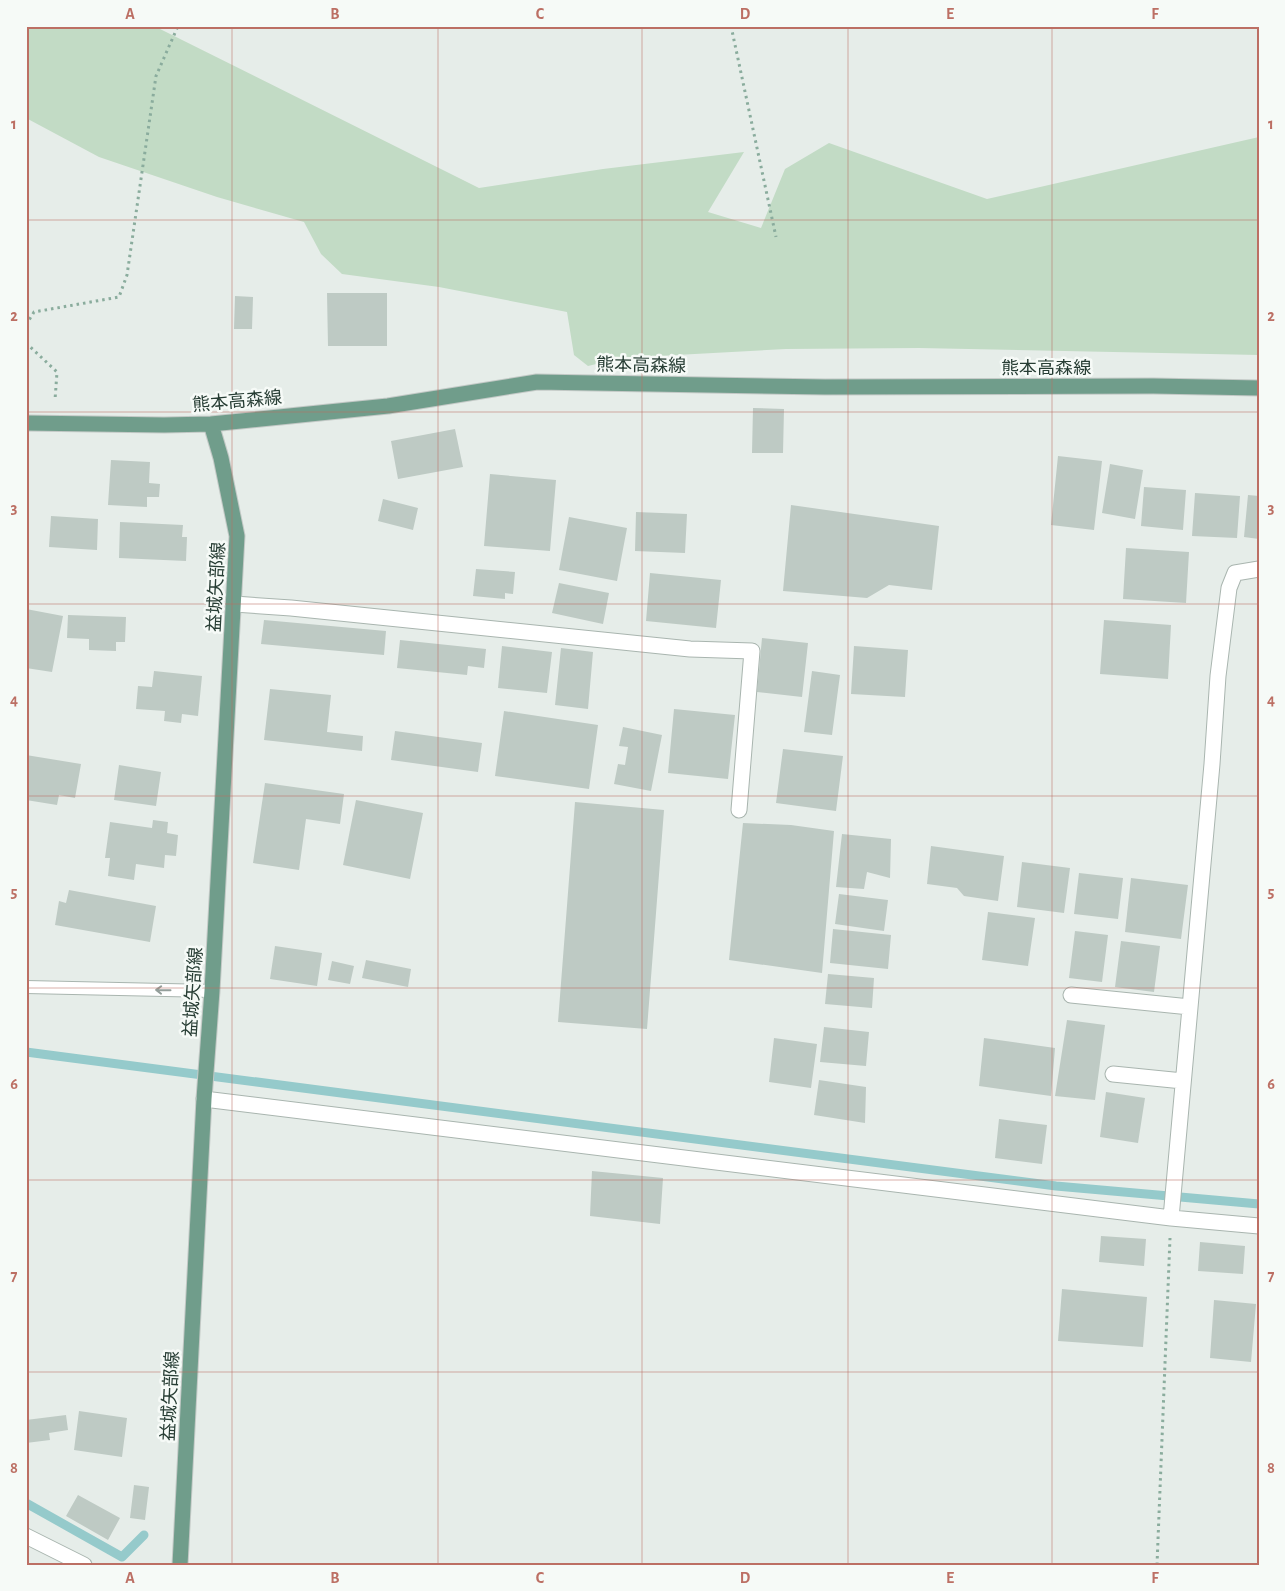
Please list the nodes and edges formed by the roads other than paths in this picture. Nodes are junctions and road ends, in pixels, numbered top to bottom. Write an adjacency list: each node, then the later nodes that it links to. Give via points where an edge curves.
1 (1259, 388): 3 (main road, 熊本高森線, via 537,382 388,406)
2 (26, 423): 3 (main road, 熊本高森線)
3 (211, 424): 5 (main road, 益城矢部線, via 238,536)
4 (1259, 569): 10 (street, via 1235,573 1229,588 1218,676)
5 (234, 604): 6 (street, via 690,649 752,651); 8 (main road, 益城矢部線)
6 (740, 810)
7 (26, 987): 8 (lane, one-way to 7)
8 (212, 991): 13 (main road, 益城矢部線)
9 (1071, 995): 10 (street)
10 (1190, 1007): 12 (street)
11 (1113, 1074): 12 (street)
12 (1184, 1081): 14 (street)
13 (204, 1099): 14 (street); 18 (main road, 益城矢部線)
14 (1171, 1218): 15 (street)
15 (1259, 1226)
16 (26, 1536): 17 (street)
17 (84, 1565)
18 (180, 1565)

